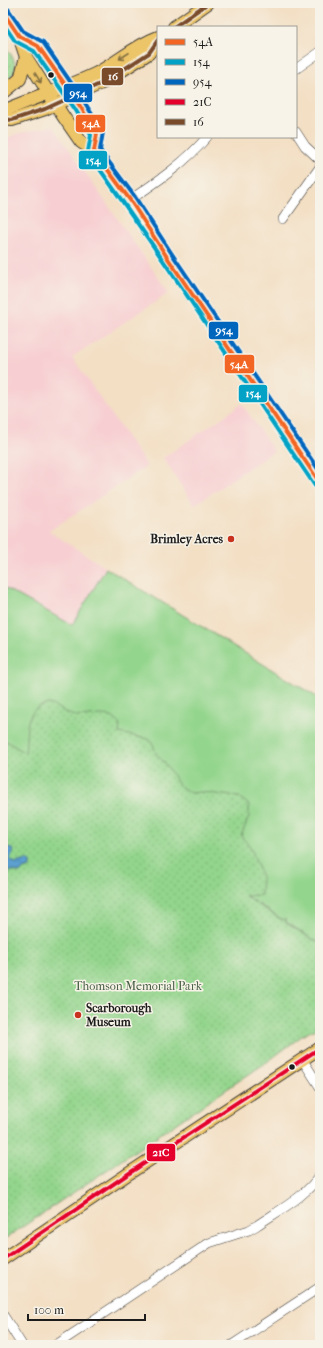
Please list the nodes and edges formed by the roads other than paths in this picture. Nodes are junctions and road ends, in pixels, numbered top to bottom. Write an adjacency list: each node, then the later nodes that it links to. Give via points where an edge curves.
1 (208, 3): 3 (main road)
2 (3, 12): 4 (main road)
3 (175, 26)
4 (19, 36): 8 (main road); 10 (main road, via 38,46)
5 (157, 37): 10 (main road, one-way to 10, via 144,42 98,72)
6 (157, 41): 13 (main road, via 149,53 104,82)
7 (320, 52): 9 (street)
8 (26, 57): 11 (main road, via 20,79); 12 (main road, one-way to 12)
9 (297, 68)
10 (67, 86): 12 (main road); 13 (main road)
11 (3, 93)
12 (48, 93): 14 (main road); 15 (main road)
13 (74, 97): 14 (main road); 19 (main road, via 97,134)
14 (56, 105): 16 (main road, via 12,120); 19 (main road, via 81,142)
15 (3, 113)
16 (3, 119)
17 (297, 134): 20 (street, via 305,146)
18 (206, 138): 22 (street, via 184,162)
19 (94, 151): 22 (main road)
20 (320, 160)
21 (320, 167): 23 (street)
22 (130, 200): 24 (main road)
23 (283, 219)
24 (320, 483)
25 (320, 1048): 26 (main road)
26 (302, 1059): 27 (street); 29 (main road)
27 (320, 1087)
28 (320, 1174): 33 (street, via 308,1190 256,1226 209,1243)
29 (3, 1259)
30 (320, 1287): 34 (street)
31 (3, 1315): 32 (street)
32 (22, 1345)
33 (56, 1345)
34 (232, 1345)

